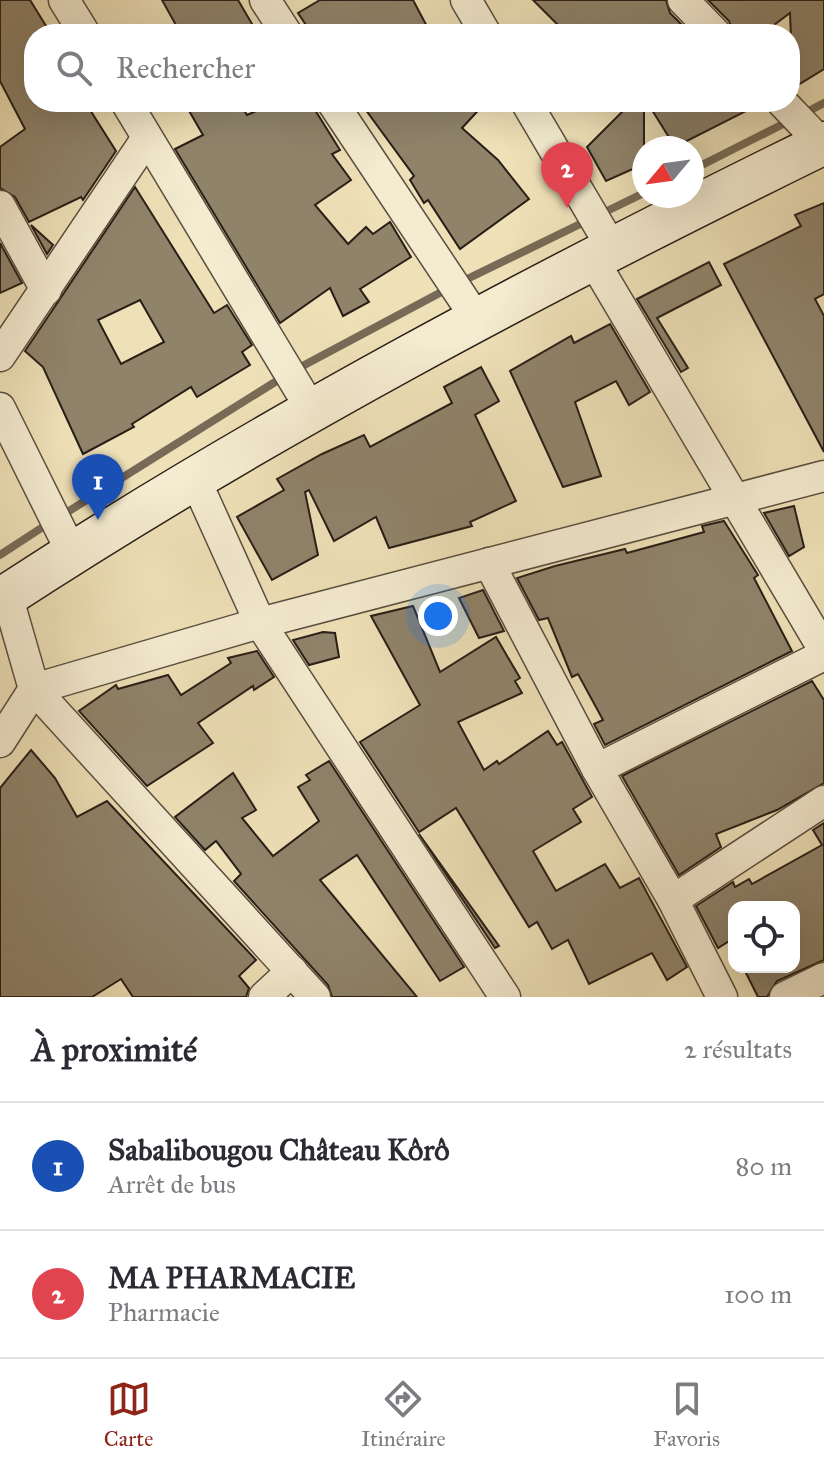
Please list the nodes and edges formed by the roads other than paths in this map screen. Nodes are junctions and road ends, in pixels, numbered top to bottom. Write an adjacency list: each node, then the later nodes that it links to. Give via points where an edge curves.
1 (64, 0): 5 (street)
2 (265, 0): 6 (street)
3 (683, 0): 8 (street)
4 (472, 3): 7 (street)
5 (79, 24)
6 (281, 24)
7 (481, 24)
8 (706, 24)
9 (132, 112): 13 (street)
10 (339, 112): 18 (street)
11 (531, 112): 16 (street)
12 (792, 112): 14 (street)
13 (147, 138): 17 (street); 21 (street)
14 (823, 144): 16 (main road)
15 (0, 206): 17 (street)
16 (602, 253): 18 (main road); 24 (street)
17 (46, 290): 19 (street)
18 (478, 321): 21 (main road)
19 (0, 356)
20 (0, 408): 25 (street)
21 (311, 409): 22 (main road)
22 (195, 479): 25 (main road); 28 (street)
23 (819, 483): 24 (street)
24 (736, 501): 26 (street); 29 (street)
25 (72, 553): 27 (main road)
26 (489, 563): 28 (street); 32 (street)
27 (4, 598): 30 (street)
28 (260, 623): 30 (street); 39 (street)
29 (824, 652): 32 (street)
30 (34, 689): 31 (street); 35 (street)
31 (0, 742)
32 (597, 769): 34 (street)
33 (824, 801): 34 (street)
34 (673, 900): 40 (street)
35 (292, 971): 37 (street); 38 (street)
36 (824, 978): 41 (street)
37 (264, 997)
38 (315, 997)
39 (505, 997)
40 (722, 997)
41 (785, 997)

